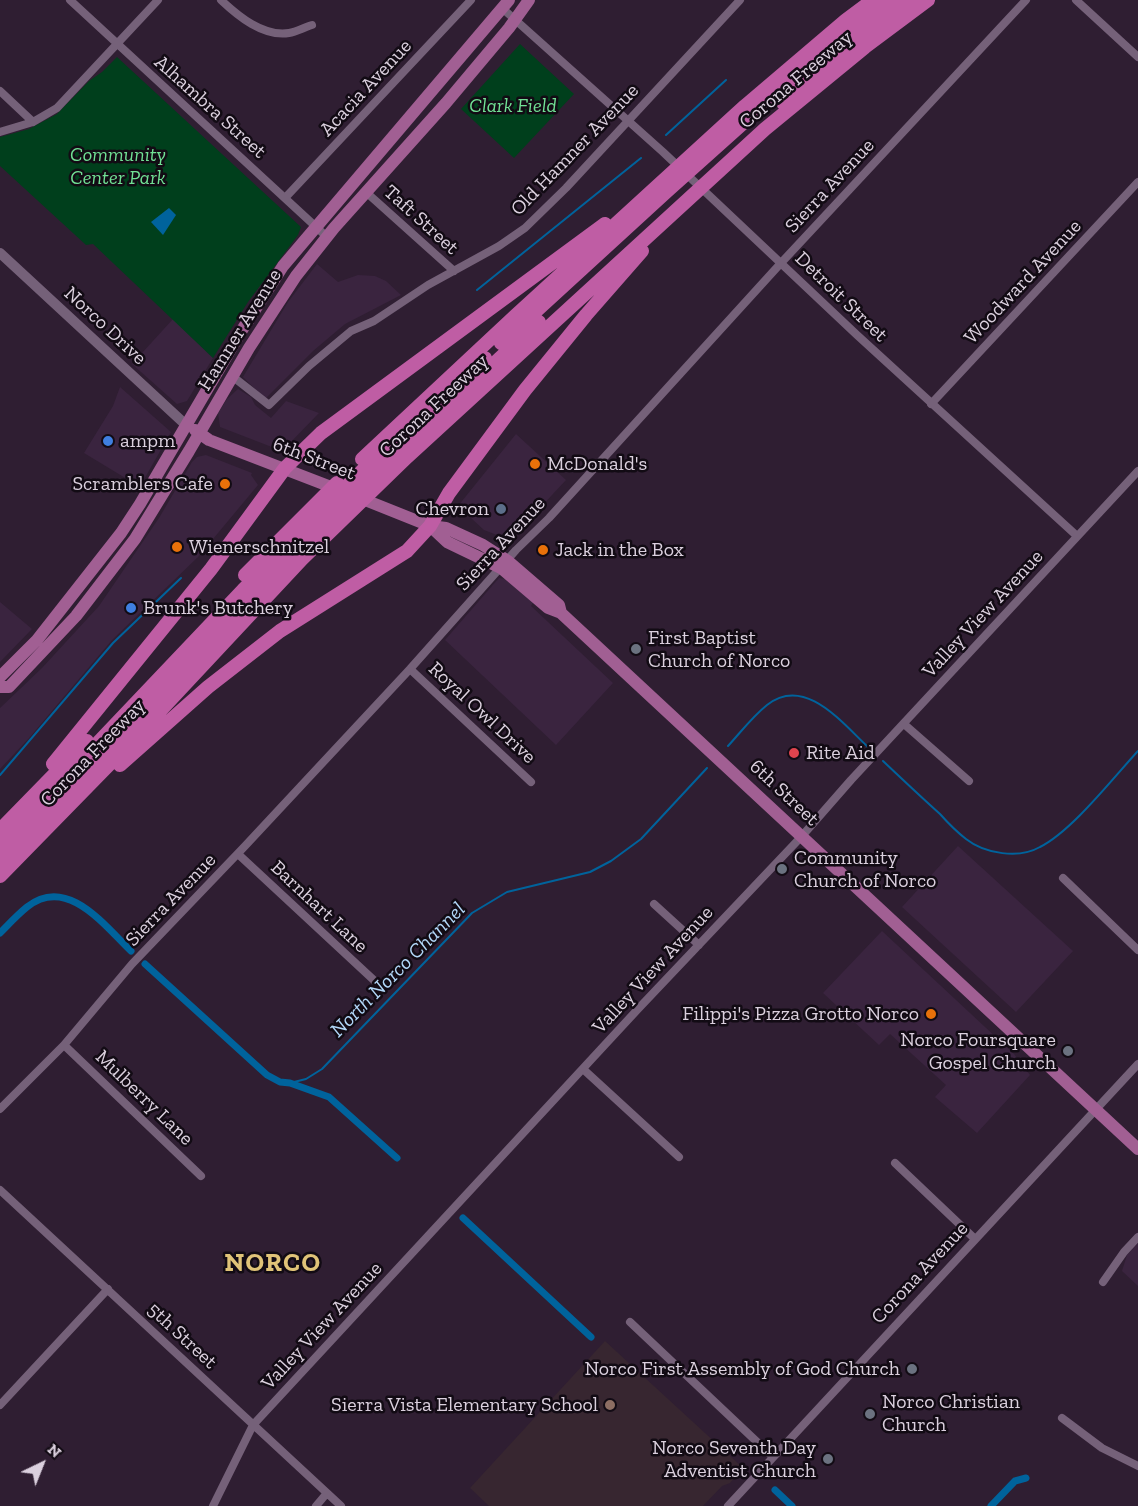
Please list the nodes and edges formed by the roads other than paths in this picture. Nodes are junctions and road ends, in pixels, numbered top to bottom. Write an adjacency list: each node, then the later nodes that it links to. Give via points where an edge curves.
1 (70, 0): 16 (street, Alhambra Street)
2 (158, 0): 16 (street)
3 (221, 0): 15 (street, via 267,31 288,33)
4 (471, 0): 25 (street, Acacia Avenue)
5 (529, 0): 14 (main road, Hamner Avenue)
6 (740, 0): 19 (street, Old Hamner Avenue)
7 (873, 0): 22 (highway, Corona Freeway, via 778,77)
8 (891, 0): 52 (highway, via 818,56 365,468 243,590)
9 (909, 0): 54 (highway, via 827,63 691,184 334,512)
10 (928, 0): 26 (highway, Corona Freeway, via 765,129)
11 (1026, 0): 30 (street, Sierra Avenue)
12 (1076, 0): 17 (street)
13 (506, 4): 14 (street, Detroit Street); 27 (main road, Hamner Avenue)
14 (514, 18): 19 (street, Detroit Street); 24 (main road, Hamner Avenue)
15 (312, 25)
16 (117, 44): 20 (street, via 57,108); 25 (street, Alhambra Street)
17 (1138, 57)
18 (0, 91): 20 (street)
19 (628, 120): 30 (street, Detroit Street); 31 (street, Old Hamner Avenue, via 525,228)
20 (33, 122): 21 (street)
21 (0, 132)
22 (664, 180): 36 (highway, via 321,433); 50 (highway, Corona Freeway, via 281,537)
23 (1138, 182): 33 (street, Woodward Avenue)
24 (367, 193): 28 (main road, Hamner Avenue); 31 (street, Taft Street)
25 (285, 198): 27 (street, Alhambra Street)
26 (684, 202): 39 (highway, via 525,390); 49 (highway, Corona Freeway, via 302,559)
27 (317, 227): 28 (street, Alhambra Street); 34 (main road, Hamner Avenue, via 276,277)
28 (327, 237): 32 (main road, Hamner Avenue, via 288,287)
29 (0, 253): 34 (main road, Norco Drive)
30 (781, 263): 33 (street, Detroit Street); 42 (street, Sierra Avenue)
31 (454, 271): 32 (street, Old Hamner Avenue, via 351,331 269,405)
32 (232, 376): 35 (main road, Hamner Avenue)
33 (931, 404): 40 (street, Detroit Street)
34 (186, 425): 35 (main road, 6th Street); 38 (main road, Hamner Avenue)
35 (199, 434): 36 (main road, 6th Street); 41 (main road, Hamner Avenue)
36 (285, 468): 39 (main road, 6th Street); 50 (highway, via 211,569)
37 (1138, 471): 40 (street, Valley View Avenue)
38 (140, 504): 41 (main road, via 143,511 131,532); 44 (main road, Hamner Avenue, via 37,640)
39 (430, 526): 42 (main road, 6th Street, via 447,542); 49 (highway, via 406,551 280,631)
40 (1077, 536): 46 (street, Valley View Avenue)
41 (135, 539): 45 (main road, Hamner Avenue, via 47,649 9,687)
42 (505, 564): 43 (street, Sierra Avenue); 51 (main road, 6th Street, via 559,606 561,613)
43 (410, 669): 48 (street, Royal Owl Drive); 53 (street, Sierra Avenue)
44 (0, 677)
45 (0, 687)
46 (904, 724): 47 (street); 51 (street, Valley View Avenue)
47 (969, 781)
48 (531, 782)
49 (79, 796): 55 (highway, Corona Freeway)
50 (0, 828)
51 (802, 836): 58 (street, Valley View Avenue); 65 (main road, 6th Street)
52 (0, 846)
53 (238, 854): 60 (street, Barnhart Lane); 61 (street, Sierra Avenue, via 132,964)
54 (0, 861)
55 (0, 876)
56 (1063, 878): 59 (street)
57 (654, 903): 58 (street)
58 (699, 945): 63 (street, Valley View Avenue)
59 (1138, 950)
60 (378, 984)
61 (64, 1045): 64 (street, Sierra Avenue); 69 (street, Mulberry Lane)
62 (1138, 1064): 65 (street, Corona Avenue)
63 (583, 1069): 67 (street); 78 (street, Valley View Avenue)
64 (0, 1109)
65 (1096, 1110): 66 (main road, 6th Street); 72 (street, Corona Avenue)
66 (1138, 1149)
67 (680, 1157)
68 (895, 1163): 72 (street)
69 (201, 1176)
70 (0, 1190): 74 (street, 5th Street)
71 (1138, 1237): 73 (street)
72 (975, 1239): 79 (street, Corona Avenue)
73 (1103, 1282)
74 (108, 1289): 76 (street); 78 (street, 5th Street)
75 (630, 1322): 79 (street)
76 (0, 1405)
77 (1062, 1419): 80 (street, via 1102,1448)
78 (253, 1425): 81 (street, 5th Street); 82 (street, Valley View Avenue)
79 (773, 1457): 85 (street, Corona Avenue)
80 (1138, 1465)
81 (327, 1493): 83 (street); 84 (street, 5th Street)
82 (213, 1506)
83 (316, 1506)
84 (341, 1506)
85 (728, 1506)

